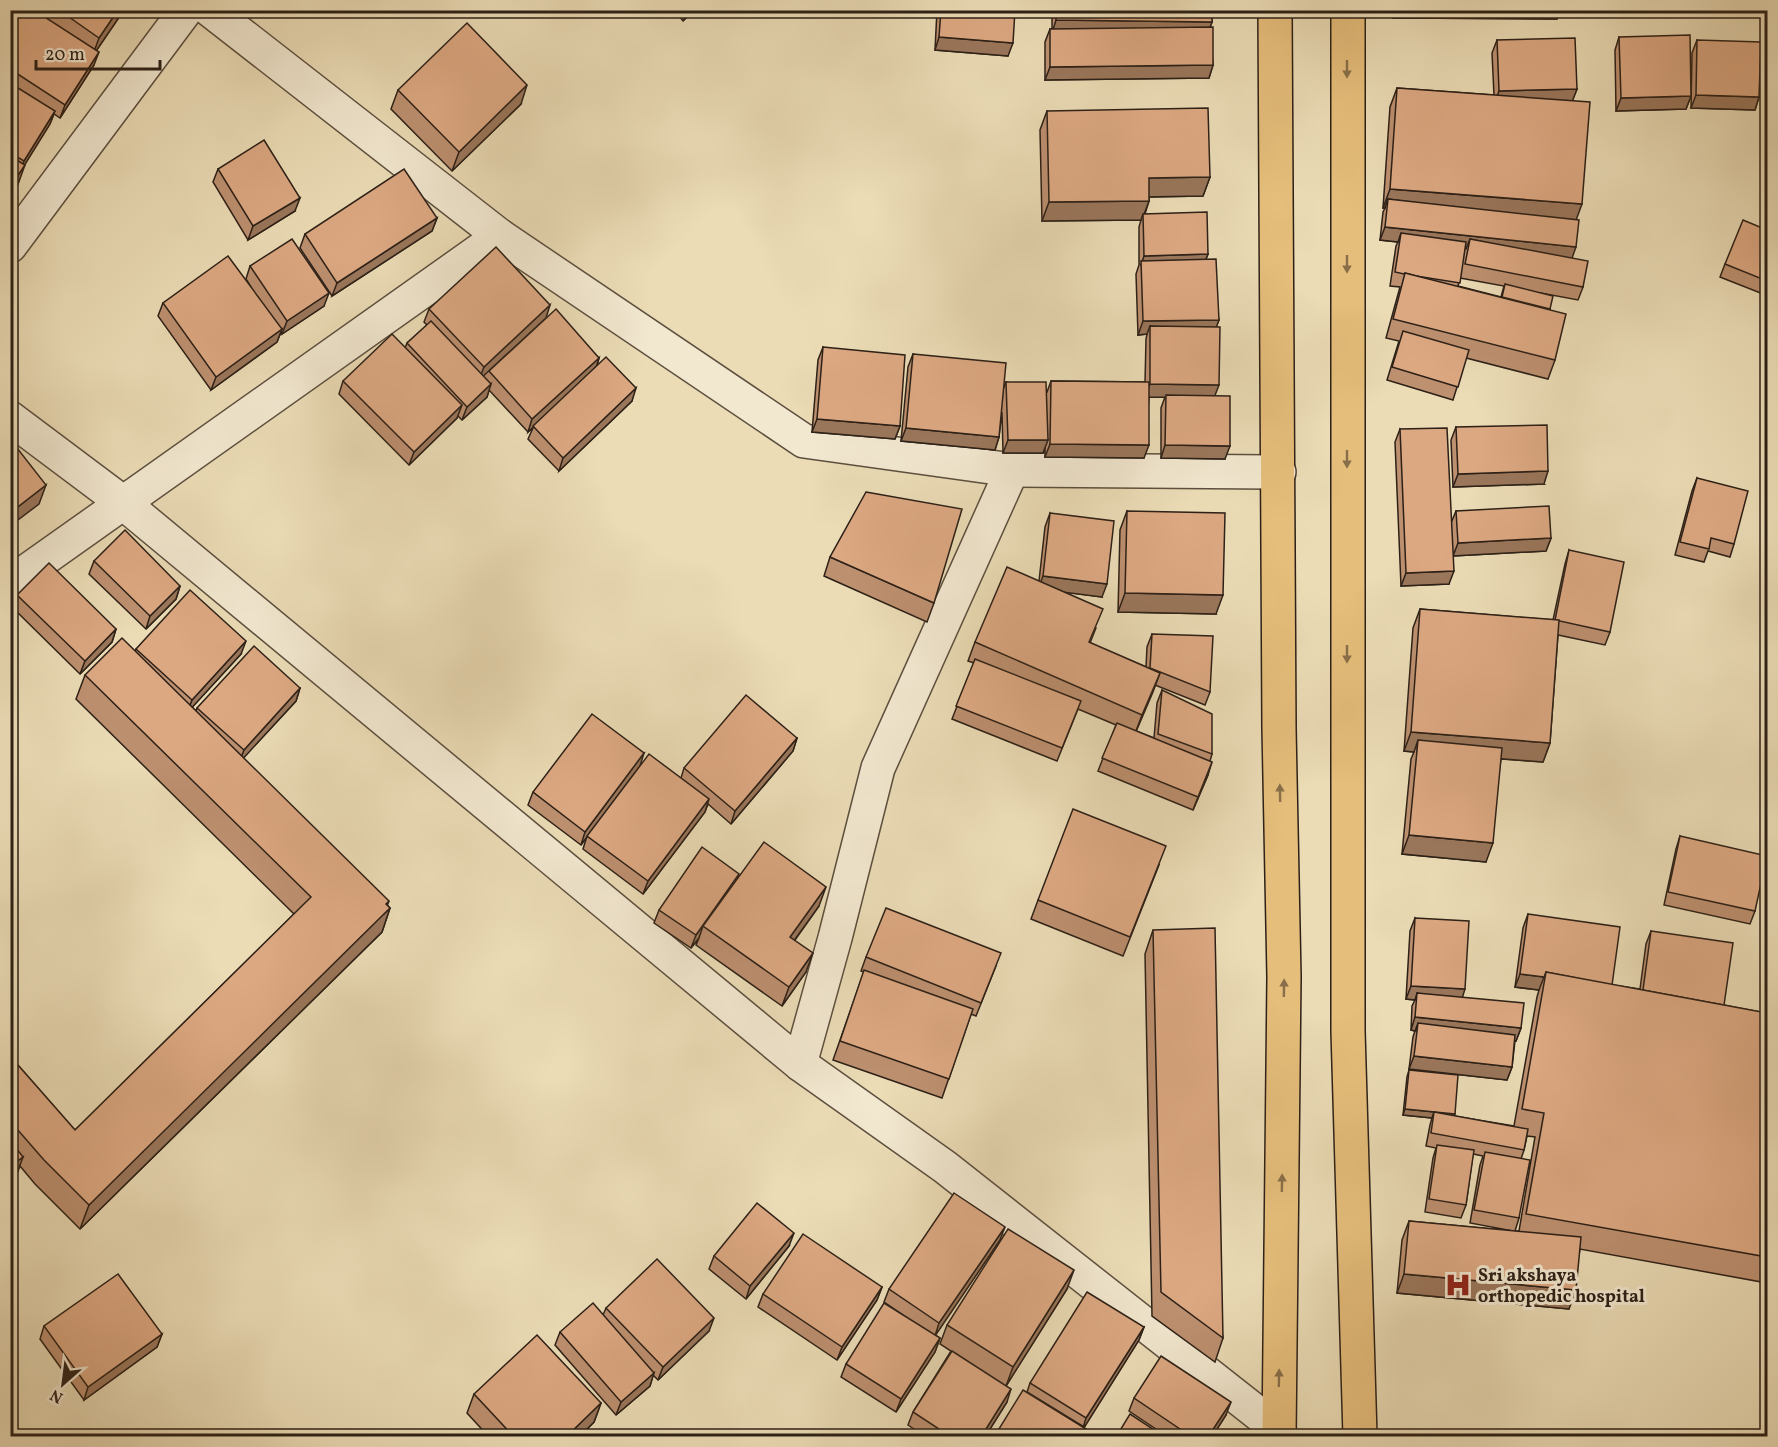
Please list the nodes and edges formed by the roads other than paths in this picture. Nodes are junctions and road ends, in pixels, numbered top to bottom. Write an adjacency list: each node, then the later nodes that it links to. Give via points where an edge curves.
1 (186, 10): 6 (street)
2 (210, 10): 5 (street)
3 (1275, 10): 9 (highway)
4 (1347, 10): 14 (highway, one-way to 14, via 1347,920)
5 (500, 236): 8 (street, via 804,441); 10 (street)
6 (10, 246)
7 (10, 418): 10 (street)
8 (1012, 470): 9 (street); 12 (street, via 878,768)
9 (1279, 472): 13 (highway, one-way to 9, via 1284,977)
10 (122, 502): 11 (street); 12 (street)
11 (10, 583)
12 (800, 1064): 13 (street, via 945,1167)
13 (1279, 1433)
14 (1360, 1437)

